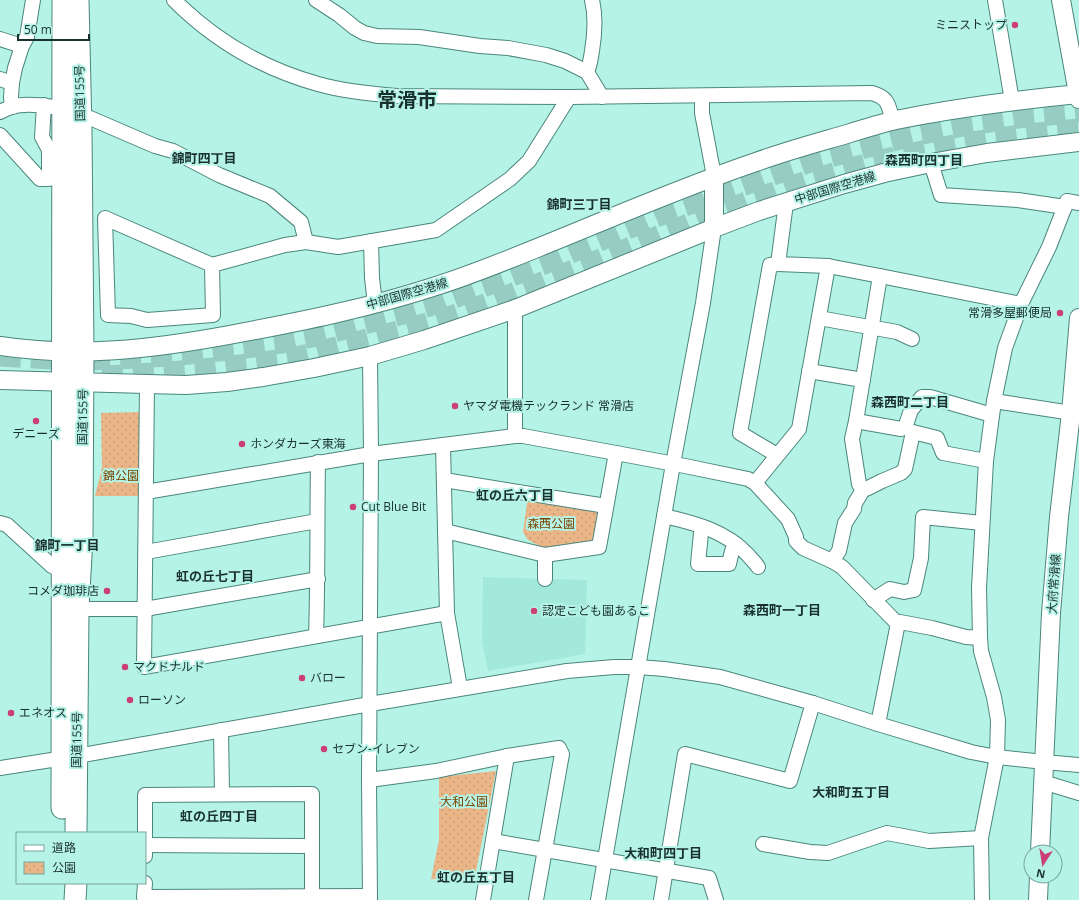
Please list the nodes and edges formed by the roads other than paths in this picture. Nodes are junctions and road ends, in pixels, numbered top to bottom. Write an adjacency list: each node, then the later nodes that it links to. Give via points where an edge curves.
1 (33, 0): 10 (street, via 27,37)
2 (63, 0): 43 (highway, 国道155号)
3 (78, 0): 44 (highway, 国道155号)
4 (174, 0): 15 (street, via 204,26 247,55 271,68 319,85 397,96)
5 (316, 0): 11 (street, via 364,33 508,48 546,55)
6 (592, 0): 11 (street, via 595,32)
7 (995, 0): 17 (street)
8 (1061, 0): 14 (main road)
9 (0, 39): 10 (street)
10 (22, 46): 12 (street, via 15,68)
11 (587, 72): 16 (street)
12 (6, 81): 18 (street, via 11,97)
13 (702, 96): 16 (street); 20 (street, via 872,93 881,96 888,103); 24 (street, via 702,113)
14 (1079, 96): 17 (main road, 中部国際空港線)
15 (568, 97): 16 (street); 29 (street, via 529,161 510,179 436,230)
16 (602, 97)
17 (1012, 101): 20 (main road, 中部国際空港線, via 957,108)
18 (6, 110): 21 (street, via 27,105 49,106 42,137 49,150 49,179 40,179)
19 (90, 118): 30 (street, via 155,146 173,151 219,175 270,196 301,222)
20 (893, 121): 24 (main road, 中部国際空港線, via 811,144)
21 (0, 135)
22 (1079, 142): 23 (main road, 中部国際空港線)
23 (931, 162): 25 (main road, 中部国際空港線, via 884,173); 27 (street, via 941,195 1018,200)
24 (714, 176): 28 (main road); 35 (main road, 中部国際空港線, via 492,266)
25 (786, 203): 28 (main road, 中部国際空港線); 31 (street)
26 (1079, 203): 27 (street, via 1067,201)
27 (1065, 208): 36 (street)
28 (714, 228): 37 (main road, 中部国際空港線); 62 (street)
29 (371, 241): 30 (street, via 338,247); 35 (street)
30 (306, 242): 32 (street, via 285,245)
31 (778, 264): 33 (street); 59 (street, via 770,264 740,434)
32 (212, 265): 32 (street, via 112,221 105,218 108,315 147,320 213,315)
33 (828, 266): 34 (street); 38 (street)
34 (880, 276): 36 (street); 40 (street)
35 (375, 304): 44 (main road, 中部国際空港線, via 297,322 170,345)
36 (1021, 304): 52 (street, via 1005,348)
37 (515, 309): 45 (main road, 中部国際空港線); 55 (street)
38 (819, 318): 40 (street); 46 (street)
39 (1079, 318): 53 (main road, 大府常滑線)
40 (872, 327): 41 (street, via 897,332); 48 (street)
41 (912, 339)
42 (0, 346): 43 (main road, 中部国際空港線)
43 (62, 351): 44 (main road, 中部国際空港線); 49 (highway, 国道155号)
44 (83, 352): 50 (highway, 国道155号)
45 (370, 356): 51 (main road, 中部国際空港線, via 227,382); 57 (street)
46 (809, 371): 48 (street); 59 (street, via 799,429)
47 (0, 380): 49 (main road, 中部国際空港線)
48 (863, 380): 54 (street)
49 (63, 382): 50 (main road, 中部国際空港線); 79 (highway, 国道155号)
50 (83, 382): 51 (main road, 中部国際空港線); 83 (highway, 国道155号, via 82,538)
51 (147, 384): 66 (street)
52 (993, 408): 53 (street); 54 (street, via 922,397 911,410 903,429); 60 (street)
53 (1075, 413): 99 (main road, 大府常滑線, via 1059,517 1052,598)
54 (856, 421): 65 (street, via 852,439)
55 (515, 436): 56 (street); 58 (street)
56 (443, 445): 57 (street); 63 (street)
57 (371, 454): 61 (street); 87 (street)
58 (616, 454): 62 (street); 67 (street)
59 (777, 456): 64 (street)
60 (986, 461): 65 (street, via 943,453 937,438 913,432 905,469); 71 (street)
61 (318, 462): 66 (street); 69 (street)
62 (673, 464): 64 (street, via 748,479); 68 (street)
63 (444, 480): 67 (street); 73 (street)
64 (755, 484): 77 (street, via 788,519 796,542 803,548)
65 (862, 490): 77 (street, via 845,523 839,551)
66 (146, 492): 75 (street)
67 (606, 506): 76 (street, via 599,547)
68 (664, 516): 72 (street); 90 (street)
69 (317, 521): 75 (street); 80 (street)
70 (0, 523): 79 (street, via 6,525 52,566)
71 (982, 523): 82 (street, via 923,517 921,558 914,590 904,592 890,589); 89 (street)
72 (703, 527): 74 (street); 74 (street, via 698,564 729,564)
73 (445, 531): 76 (street); 85 (street)
74 (736, 544): 78 (street)
75 (146, 552): 84 (street)
76 (545, 555): 81 (street)
77 (832, 561): 82 (street, via 842,567)
78 (758, 567)
79 (61, 570): 97 (highway, 国道155号)
80 (318, 579): 84 (street); 88 (street)
81 (544, 579)
82 (873, 600): 86 (street)
83 (78, 609): 84 (street); 97 (highway, 国道155号)
84 (145, 609): 88 (street, via 144,667)
85 (447, 613): 87 (street); 91 (street)
86 (896, 623): 89 (street); 94 (street)
87 (370, 627): 88 (street); 93 (street)
88 (316, 636)
89 (980, 638): 98 (street, via 998,720)
90 (638, 667): 91 (street, via 590,668); 92 (street, via 720,677); 116 (street)
91 (460, 688): 93 (street)
92 (813, 703): 94 (street); 117 (street, via 790,781 685,754)
93 (370, 704): 95 (street); 102 (street)
94 (878, 724): 98 (street, via 945,745)
95 (221, 730): 97 (street); 105 (street)
96 (507, 756): 102 (street); 110 (street); 115 (street, via 559,748 562,754)
97 (69, 757): 101 (street); 106 (highway, 国道155号); 107 (highway, 国道155号)
98 (997, 757): 99 (street); 109 (street)
99 (1044, 762): 100 (street); 103 (main road, 大府常滑線)
100 (1079, 765)
101 (0, 768)
102 (369, 780): 123 (street)
103 (1043, 782): 104 (street); 112 (main road, 大府常滑線)
104 (1079, 793)
105 (222, 794): 108 (street, via 145,795); 114 (street, via 312,794)
106 (62, 832)
107 (76, 832)
108 (145, 832)
109 (981, 838): 111 (street, via 929,841 887,833 828,853); 131 (street)
110 (493, 841): 115 (street); 126 (street)
111 (762, 844)
112 (1040, 844)
113 (146, 845): 114 (street)
114 (311, 846): 122 (street)
115 (545, 851): 116 (street); 127 (street)
116 (605, 861): 117 (street); 128 (street)
117 (666, 871): 129 (street); 130 (street, via 709,878)
118 (61, 884): 124 (highway)
119 (76, 884): 125 (highway)
120 (145, 884): 122 (street, via 144,897)
121 (1039, 884): 132 (main road)
122 (312, 896): 123 (street)
123 (370, 898)
124 (61, 900)
125 (75, 900)
126 (483, 900)
127 (536, 900)
128 (598, 900)
129 (661, 900)
130 (716, 900)
131 (982, 900)
132 (1038, 900)

